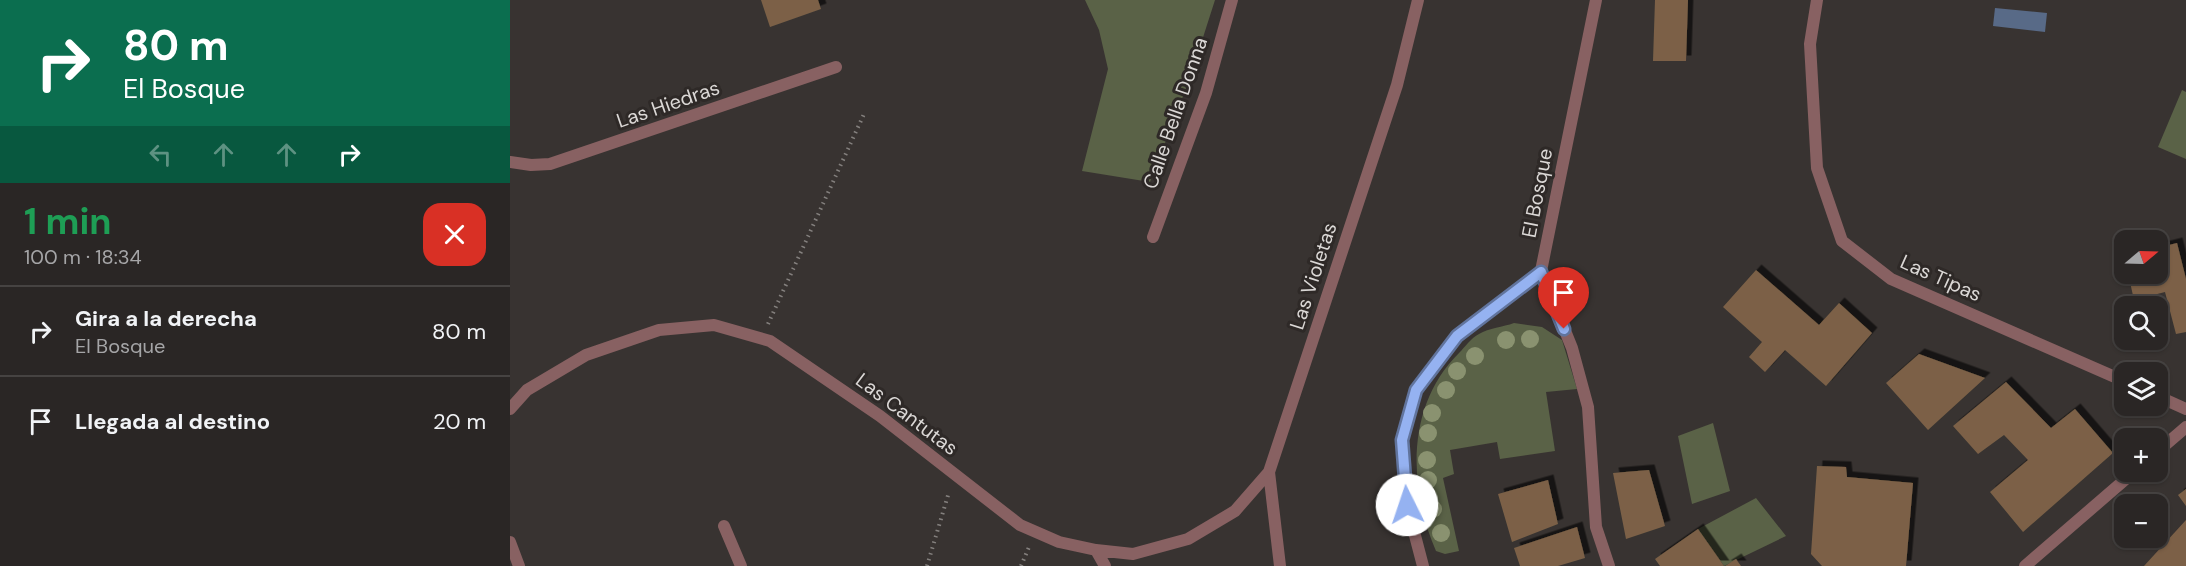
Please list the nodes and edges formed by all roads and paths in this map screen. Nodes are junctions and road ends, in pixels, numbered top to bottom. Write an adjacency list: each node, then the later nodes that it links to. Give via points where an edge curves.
1 (1232, 0): 8 (street, Calle Bella Donna, via 1206,93)
2 (1418, 0): 17 (street, Las Violetas, via 1397,85)
3 (1596, 0): 9 (street, El Bosque)
4 (1817, 0): 11 (street, Las Tipas, via 1810,44 1817,168 1842,241 1891,279)
5 (836, 67): 7 (street, Las Hiedras, via 550,164)
6 (864, 114): 10 (path)
7 (510, 162)
8 (1153, 237)
9 (1541, 272): 28 (street, via 1457,336 1416,390 1402,440 1407,505); 29 (street, via 1572,348 1588,407 1596,527)
10 (761, 338): 13 (street, Las Cantutas, via 714,325 659,330 586,355 527,390); 18 (street, Las Cantutas, via 770,340 880,416)
11 (2114, 377)
12 (2168, 401): 14 (street)
13 (510, 408)
14 (2186, 409)
15 (2186, 427): 16 (street)
16 (2168, 443)
17 (1269, 472): 22 (street, Las Cantutas, via 1235,512 1188,538 1133,554); 27 (street, Las Violetas)
18 (954, 474): 22 (street, Las Cantutas, via 1020,525 1059,542); 25 (path)
19 (2122, 482): 30 (street)
20 (724, 526): 24 (street)
21 (510, 542): 23 (street)
22 (1096, 550): 26 (street)
23 (519, 566)
24 (741, 566)
25 (927, 566)
26 (1105, 566)
27 (1280, 566)
28 (1423, 566)
29 (1609, 566)
30 (2025, 566)

